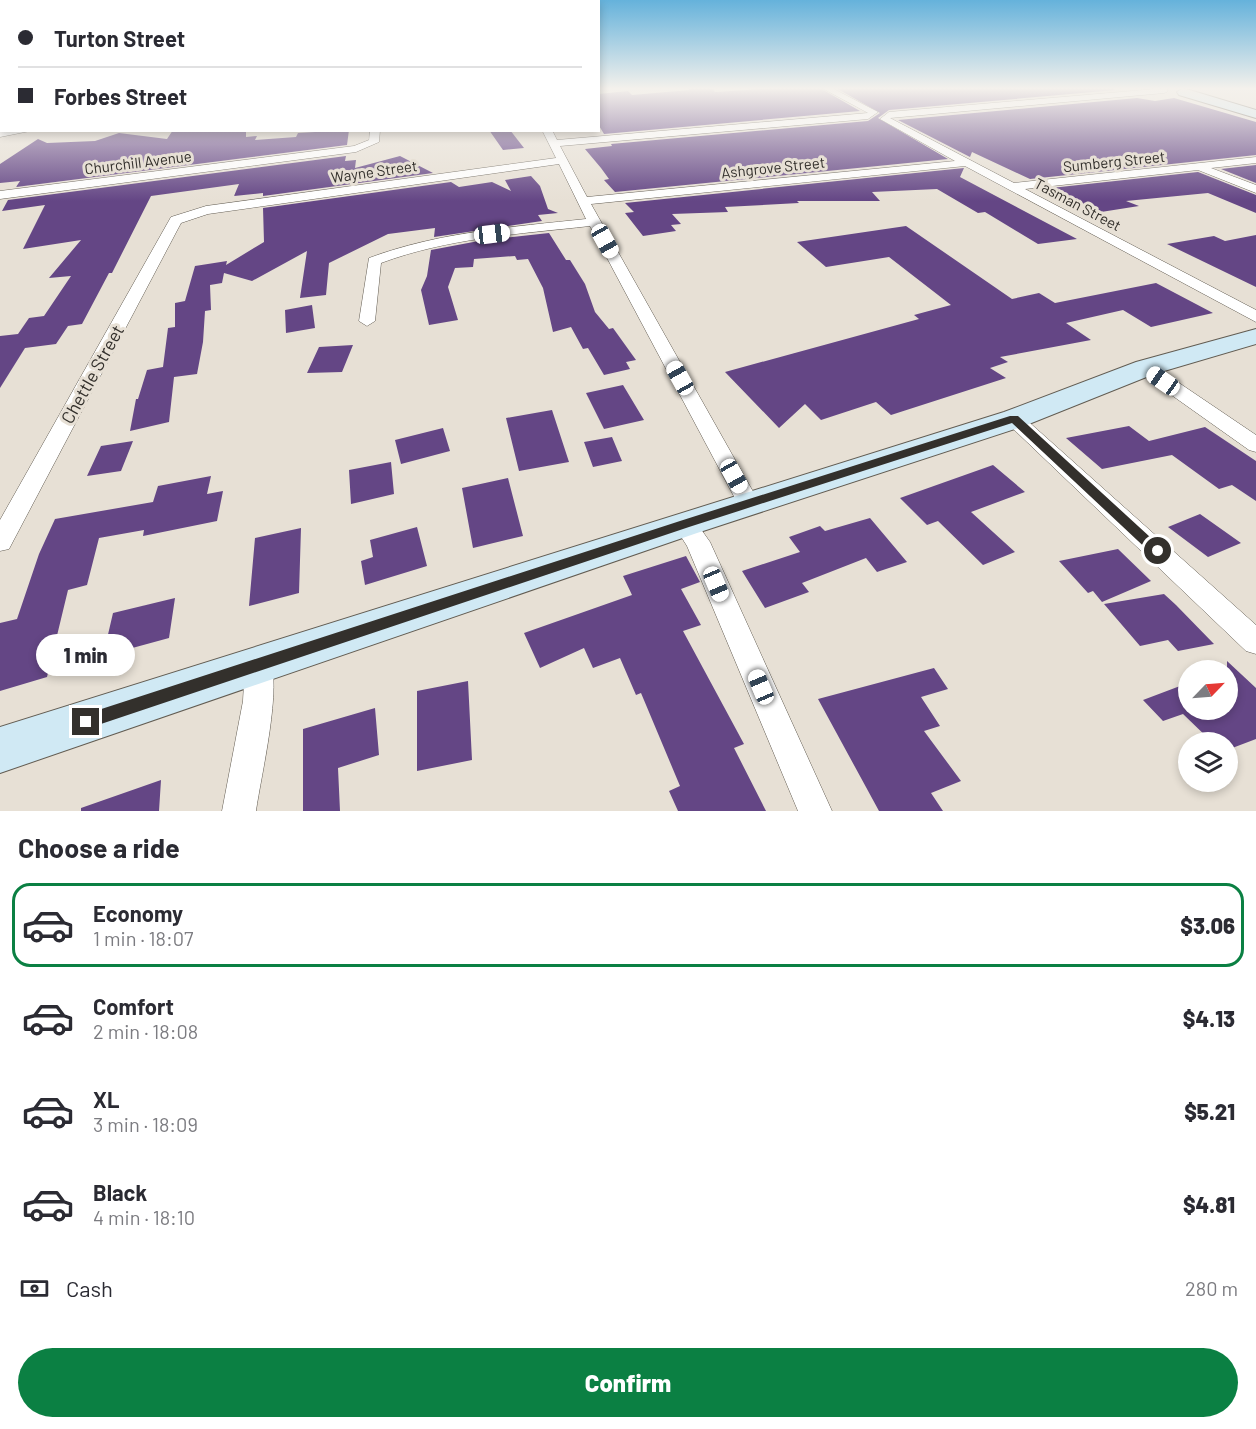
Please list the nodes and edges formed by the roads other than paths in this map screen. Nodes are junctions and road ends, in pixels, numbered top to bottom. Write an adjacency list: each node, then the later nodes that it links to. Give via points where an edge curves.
1 (706, 126): 6 (street)
2 (902, 126): 9 (street, Tasman Street)
3 (15, 132): 5 (street)
4 (375, 132): 13 (street, Churchill Avenue, via 374,142 356,149)
5 (0, 134)
6 (551, 137): 7 (street)
7 (562, 160): 14 (street); 15 (street, Wayne Street)
8 (1256, 160): 10 (street, Sumberg Street)
9 (965, 163): 11 (street, Tasman Street); 14 (street, Ashgrove Street)
10 (1199, 167): 11 (street, Sumberg Street); 12 (street)
11 (1011, 188): 17 (street, Tasman Street)
12 (1256, 189)
13 (0, 195)
14 (584, 201): 16 (street)
15 (190, 214): 25 (street, Chettle Street, via 177,220)
16 (594, 222): 18 (street, via 451,240 404,249 374,261); 23 (street)
17 (1256, 318)
18 (367, 321)
19 (1256, 336): 20 (street)
20 (1145, 368): 21 (street); 22 (street)
21 (1014, 419): 23 (street); 26 (street)
22 (1256, 445)
23 (749, 504): 24 (street)
24 (685, 524): 27 (street); 30 (street, via 698,542)
25 (0, 542)
26 (1256, 642)
27 (259, 664): 28 (street); 29 (street, via 258,700)
28 (0, 750)
29 (239, 811)
30 (815, 811)

